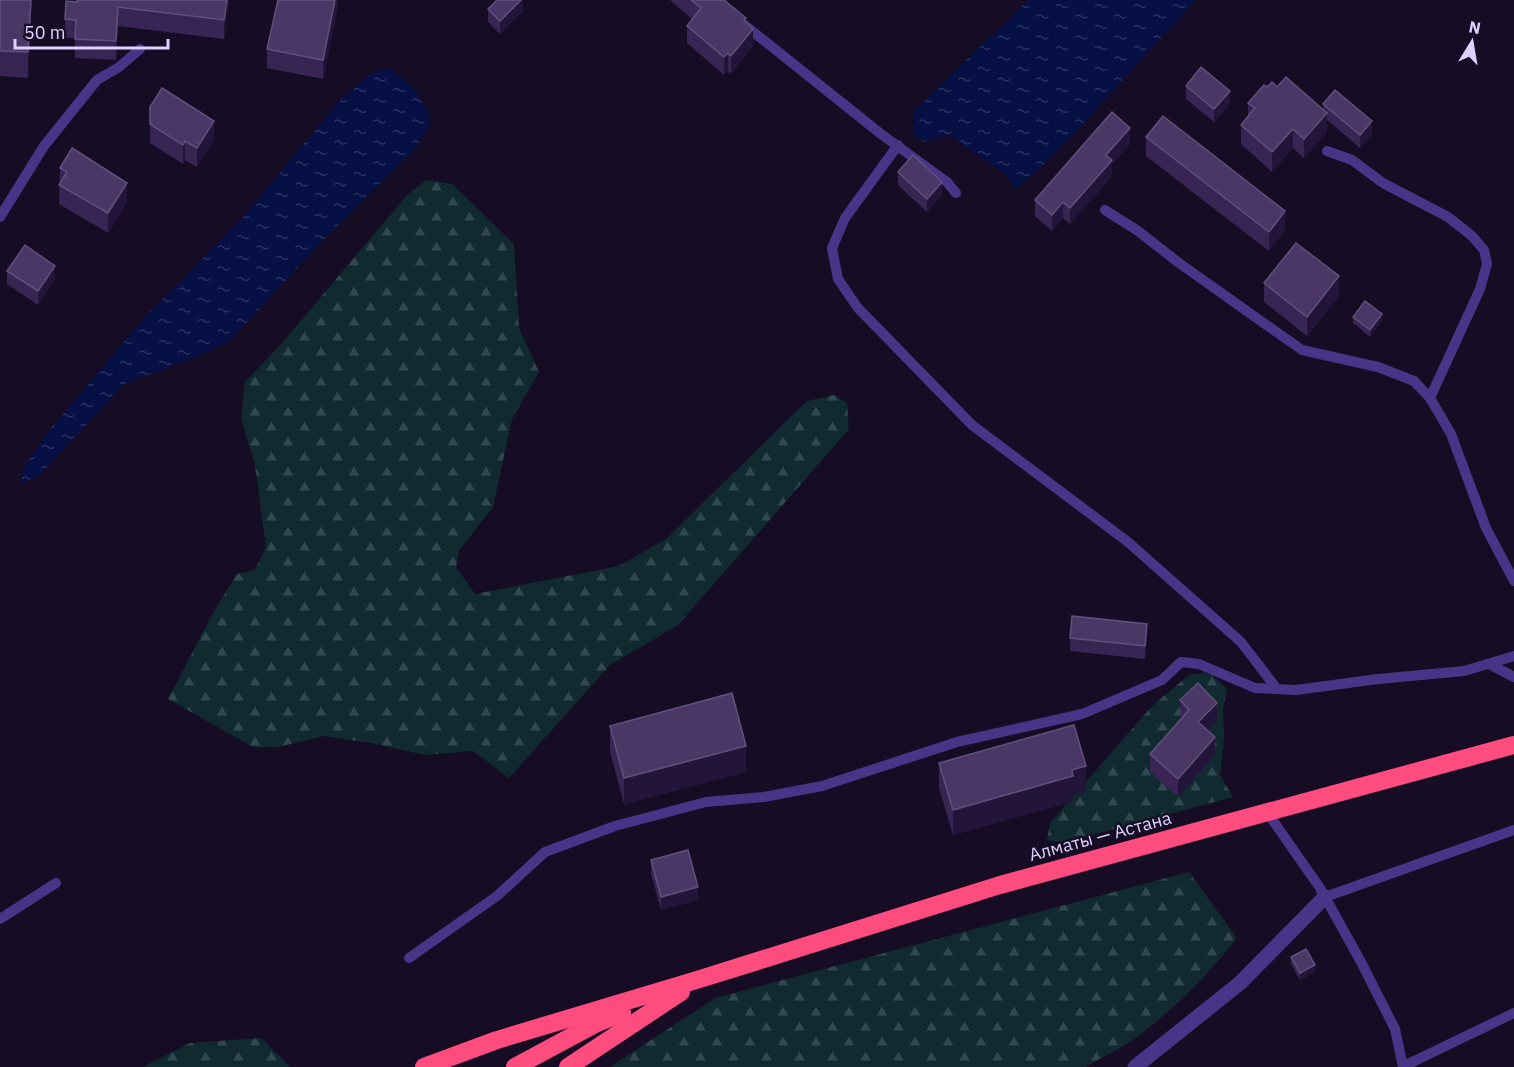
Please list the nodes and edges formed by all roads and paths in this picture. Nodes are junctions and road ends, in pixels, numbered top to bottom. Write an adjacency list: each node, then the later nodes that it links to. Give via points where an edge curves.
1 (732, 15): 3 (lane)
2 (140, 48): 7 (lane, via 97,80 44,146)
3 (898, 146): 5 (lane, via 948,182); 13 (lane, via 845,218 832,248 838,279 858,308 972,425 1128,542 1241,642)
4 (1327, 151): 8 (lane, via 1352,160 1383,183 1448,217 1484,250 1487,264 1480,289)
5 (956, 193)
6 (1105, 210): 8 (lane, via 1302,350 1405,377)
7 (0, 217)
8 (1430, 398): 9 (lane, via 1451,434 1486,528)
9 (1514, 580)
10 (1514, 656): 11 (lane)
11 (1489, 664): 12 (lane); 13 (lane, via 1464,671)
12 (1514, 677)
13 (1277, 689): 20 (lane, via 1255,688 1199,664 1181,663 1162,680 1082,714 957,741 822,786 706,802 615,826 545,852 496,896)
14 (1514, 745): 15 (highway, Алматы — Астана)
15 (1267, 812): 18 (lane); 21 (highway, Алматы — Астана, via 1000,885)
16 (1514, 830): 18 (lane)
17 (56, 883): 19 (lane)
18 (1325, 897): 26 (street, via 1240,983); 27 (lane, via 1395,1029)
19 (0, 919)
20 (409, 958)
21 (700, 979): 23 (highway, via 497,1040); 24 (highway, via 595,1024); 25 (highway)
22 (1514, 1013): 27 (lane)
23 (424, 1067)
24 (514, 1067)
25 (568, 1067)
26 (1135, 1067)
27 (1404, 1067)

